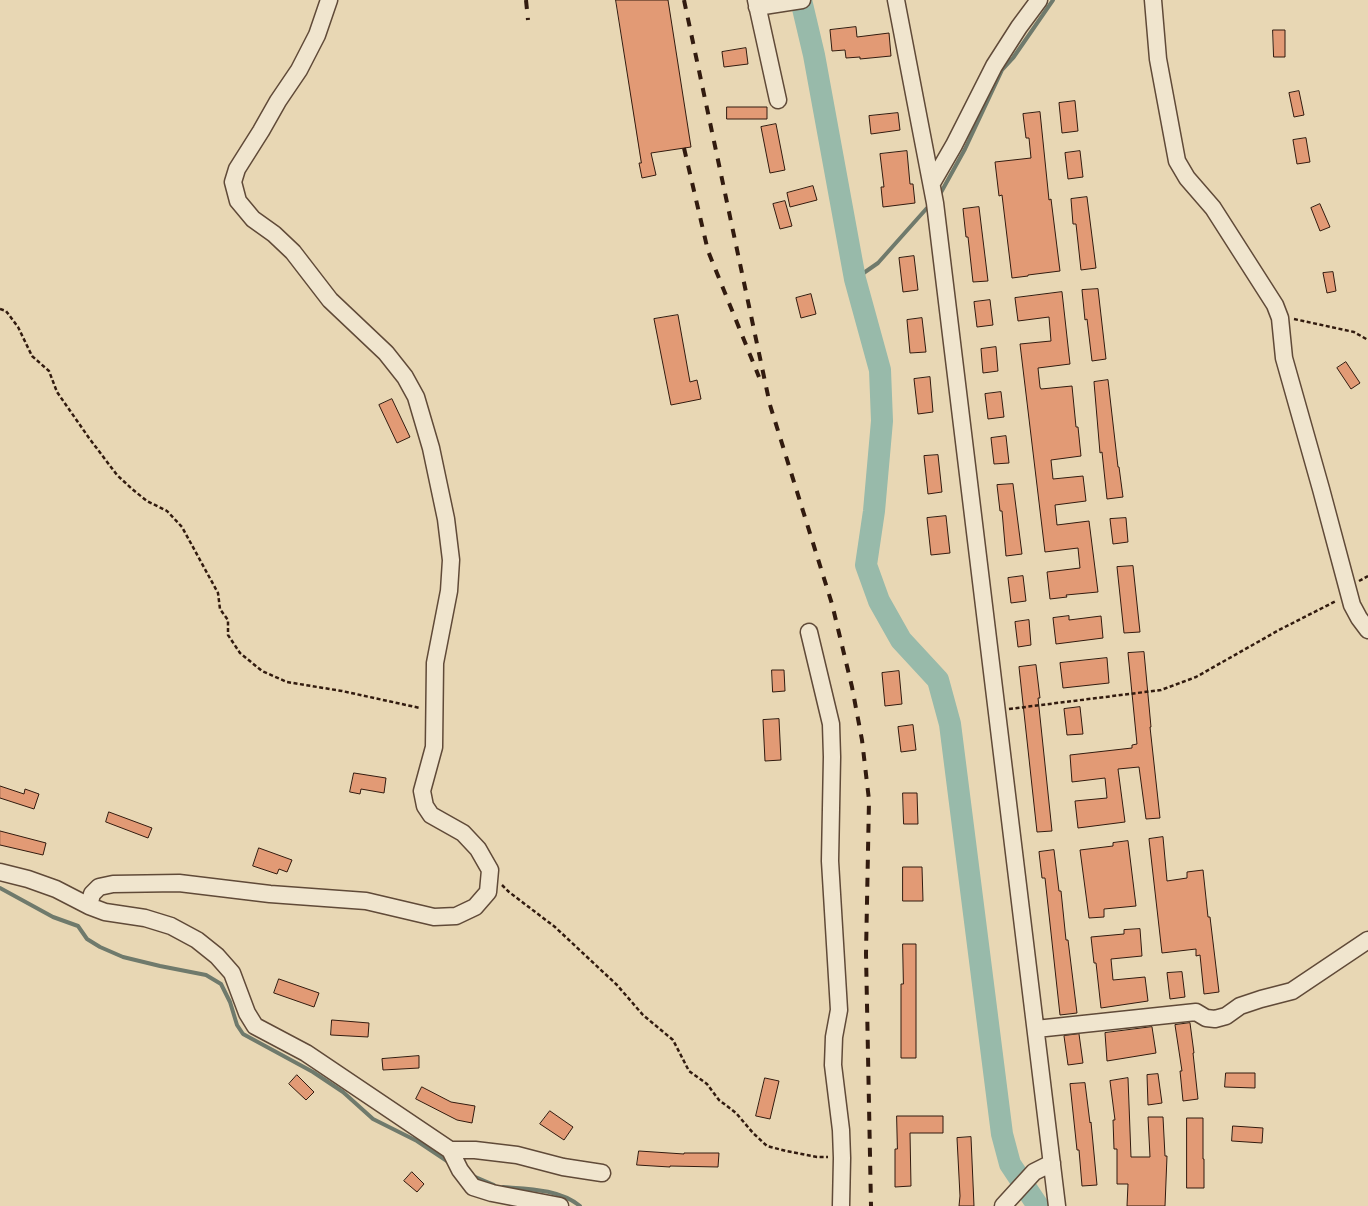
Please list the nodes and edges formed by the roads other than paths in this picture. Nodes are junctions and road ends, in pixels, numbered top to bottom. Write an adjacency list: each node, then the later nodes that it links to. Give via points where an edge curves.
1 (329, 0): 12 (street, via 317,35 299,70 237,169 233,182 238,201 253,219 293,252 330,300 406,377 416,396 431,448 451,560 449,591 435,663 434,747 422,791 431,815 462,833 478,850 490,870 488,892 475,907 456,916 434,917 366,901 178,883 99,887 92,894)
2 (802, 0): 6 (street)
3 (896, 0): 8 (street)
4 (1039, 0): 8 (street, via 994,66)
5 (1153, 0): 9 (street, via 1158,59 1177,161 1213,208 1275,304 1280,318 1284,358 1352,605)
6 (757, 4): 7 (street)
7 (778, 100)
8 (932, 183): 14 (street)
9 (1368, 630)
10 (809, 632): 19 (street, via 831,724 830,862 839,1010 833,1065 841,1130)
11 (0, 872): 12 (street, via 56,889)
12 (89, 906): 15 (street, via 171,926 197,940 232,973 255,1026 306,1053)
13 (1368, 940): 14 (street, via 1292,991 1240,1006 1216,1019 1196,1012)
14 (1036, 1028): 16 (street)
15 (450, 1150): 17 (street, via 517,1155 563,1167); 18 (street, via 473,1187)
16 (1052, 1163): 20 (street, via 1034,1172); 21 (street)
17 (602, 1172)
18 (560, 1206)
19 (841, 1206)
20 (1003, 1206)
21 (1056, 1206)

